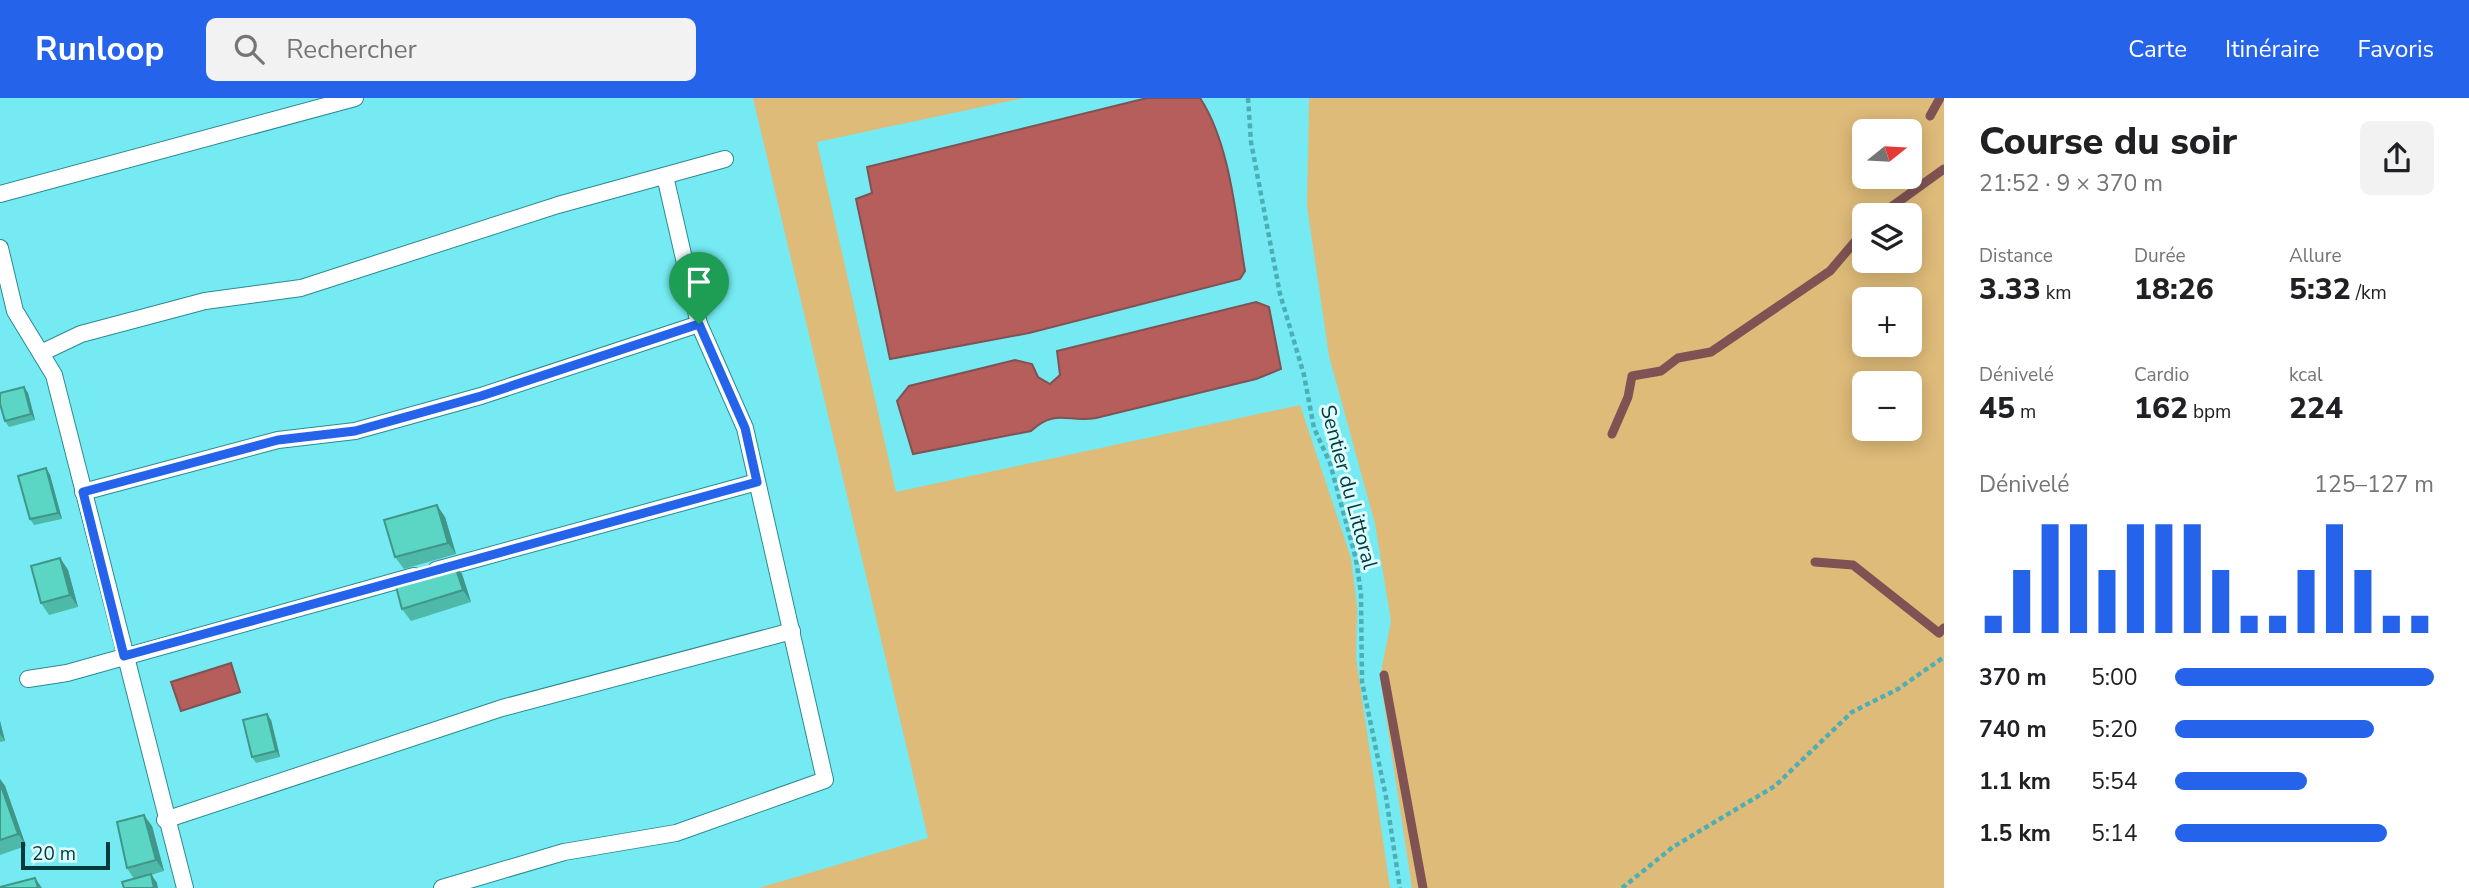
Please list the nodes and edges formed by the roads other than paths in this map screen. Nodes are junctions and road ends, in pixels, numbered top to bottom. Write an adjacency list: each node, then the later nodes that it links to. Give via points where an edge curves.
1 (355, 98): 4 (lane)
2 (725, 159): 3 (lane)
3 (665, 176): 6 (lane); 7 (lane, via 558,205 301,288 205,301 81,334)
4 (0, 194)
5 (0, 248): 7 (lane, via 15,311)
6 (699, 324): 8 (lane, via 745,428); 9 (lane, via 481,396 355,431 278,440)
7 (41, 353): 9 (lane, via 54,375)
8 (757, 482): 10 (lane); 11 (lane)
9 (83, 492): 11 (lane)
10 (792, 631): 13 (lane, via 502,708); 15 (lane, via 825,780 676,832 564,852)
11 (124, 656): 12 (lane); 13 (lane)
12 (28, 679)
13 (165, 820): 14 (lane)
14 (185, 888)
15 (443, 888)

